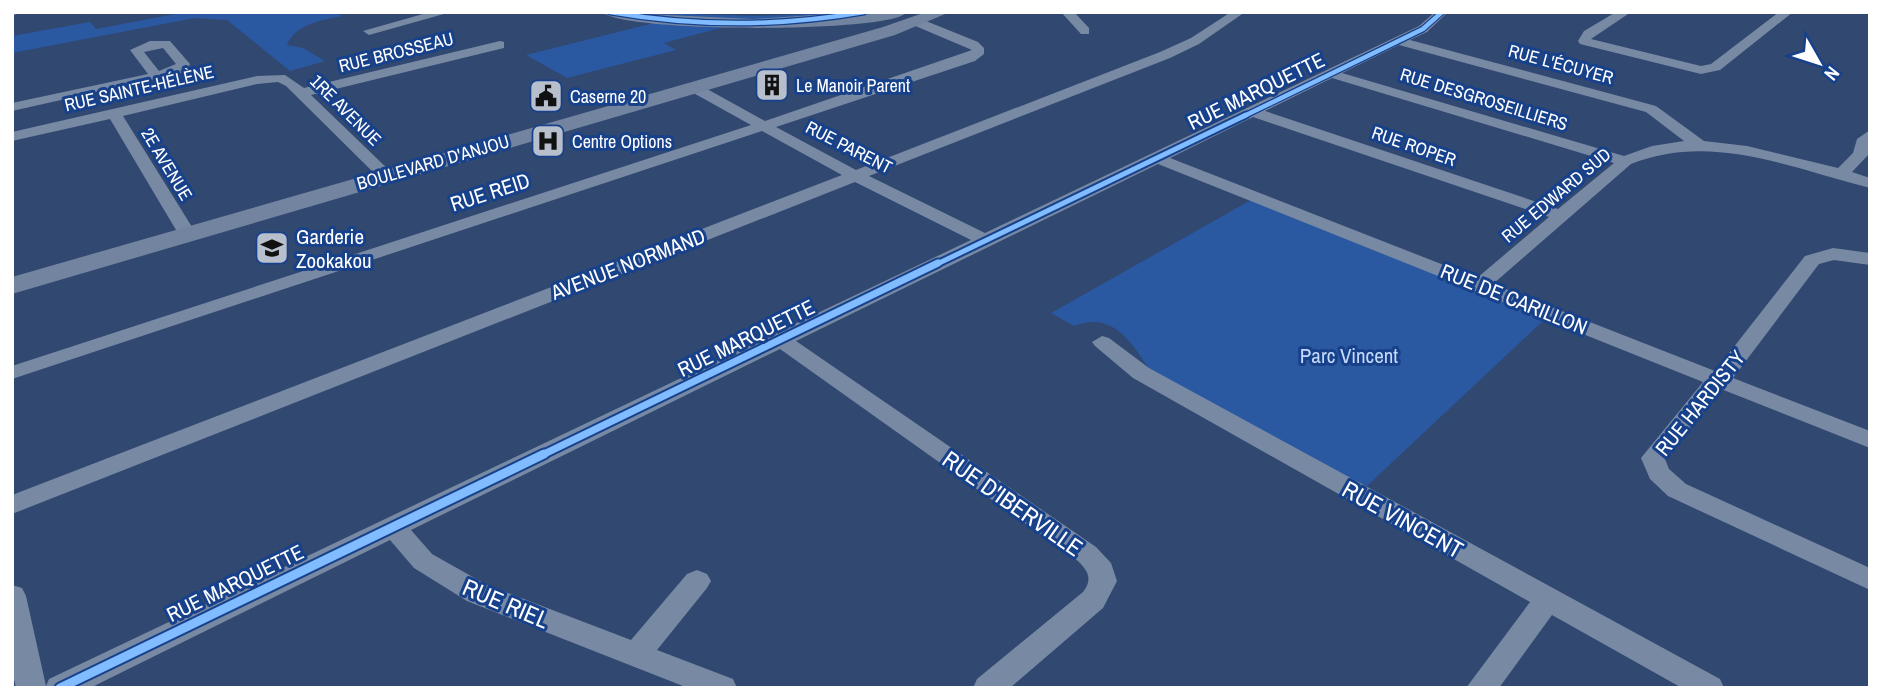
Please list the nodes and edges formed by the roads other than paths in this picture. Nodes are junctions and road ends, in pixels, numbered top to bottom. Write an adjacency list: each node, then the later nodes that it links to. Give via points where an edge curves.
1 (445, 12): 10 (street)
2 (610, 12): 9 (street, via 677,23 730,25)
3 (942, 12): 9 (street, BOULEVARD D'ANJOU)
4 (1066, 12): 11 (street)
5 (1238, 12): 28 (street, AVENUE NORMAND, via 1184,47)
6 (1442, 12): 12 (street, RUE MARQUETTE, via 1426,27)
7 (1625, 12): 8 (street, via 1584,41 1701,70 1715,67)
8 (1787, 12)
9 (913, 16): 17 (street, BOULEVARD D'ANJOU, via 855,39); 22 (street, RUE REID, via 980,51)
10 (369, 31)
11 (1085, 31)
12 (1398, 41): 14 (street, RUE MARQUETTE); 25 (street, RUE L'ÉCUYER, via 1651,109)
13 (500, 45): 18 (street, RUE BROSSEAU)
14 (1331, 74): 20 (street, RUE MARQUETTE); 27 (street, RUE DESGROSEILLIERS)
15 (156, 76): 19 (street)
16 (275, 78): 18 (street, 1RE AVENUE, via 288,80); 21 (street, RUE SAINTE-HÉLÈNE)
17 (693, 87): 22 (street, RUE PARENT); 30 (street, BOULEVARD D'ANJOU)
18 (301, 93): 30 (street, 1RE AVENUE)
19 (12, 107)
20 (1253, 111): 26 (street, RUE MARQUETTE); 32 (street, RUE ROPER)
21 (114, 113): 24 (street, RUE SAINTE-HÉLÈNE); 33 (street, 2E AVENUE)
22 (762, 125): 28 (street, RUE PARENT); 40 (street, RUE REID)
23 (1870, 134): 29 (street, via 1861,145 1861,154)
24 (12, 137)
25 (1702, 147): 27 (street, RUE EDWARD SUD, via 1656,150); 29 (street, RUE EDWARD SUD, via 1763,154)
26 (1157, 158): 34 (street, RUE MARQUETTE); 36 (street, RUE DE CARILLON)
27 (1625, 161): 32 (street, RUE EDWARD SUD)
28 (856, 175): 34 (street, RUE PARENT); 43 (street, AVENUE NORMAND)
29 (1840, 175): 31 (street, RUE EDWARD SUD)
30 (386, 176): 33 (street, BOULEVARD D'ANJOU)
31 (1870, 183)
32 (1562, 216): 36 (street, RUE EDWARD SUD)
33 (188, 234): 37 (street, BOULEVARD D'ANJOU)
34 (988, 241): 38 (street, RUE MARQUETTE)
35 (1870, 259): 41 (street, RUE HARDISTY, via 1833,254 1812,260)
36 (1480, 285): 41 (street, RUE DE CARILLON)
37 (12, 286)
38 (781, 340): 44 (street, RUE MARQUETTE); 53 (street, RUE D'IBERVILLE, via 1087,554 1104,573 1105,582 1093,600)
39 (1102, 342): 48 (street, RUE VINCENT, via 1141,373)
40 (12, 373)
41 (1718, 380): 42 (street, RUE DE CARILLON); 45 (street, RUE HARDISTY, via 1656,452 1653,464 1658,473 1688,496)
42 (1870, 440)
43 (12, 505)
44 (393, 526): 49 (street, RUE RIEL, via 423,561 456,583); 51 (street, RUE MARQUETTE)
45 (1870, 580)
46 (697, 581): 49 (street)
47 (12, 596): 50 (street)
48 (1548, 599): 54 (street); 55 (street, RUE VINCENT)
49 (637, 654): 52 (street, RUE RIEL)
50 (31, 688)
51 (60, 688)
52 (722, 688)
53 (988, 688)
54 (1481, 688)
55 (1709, 688)

